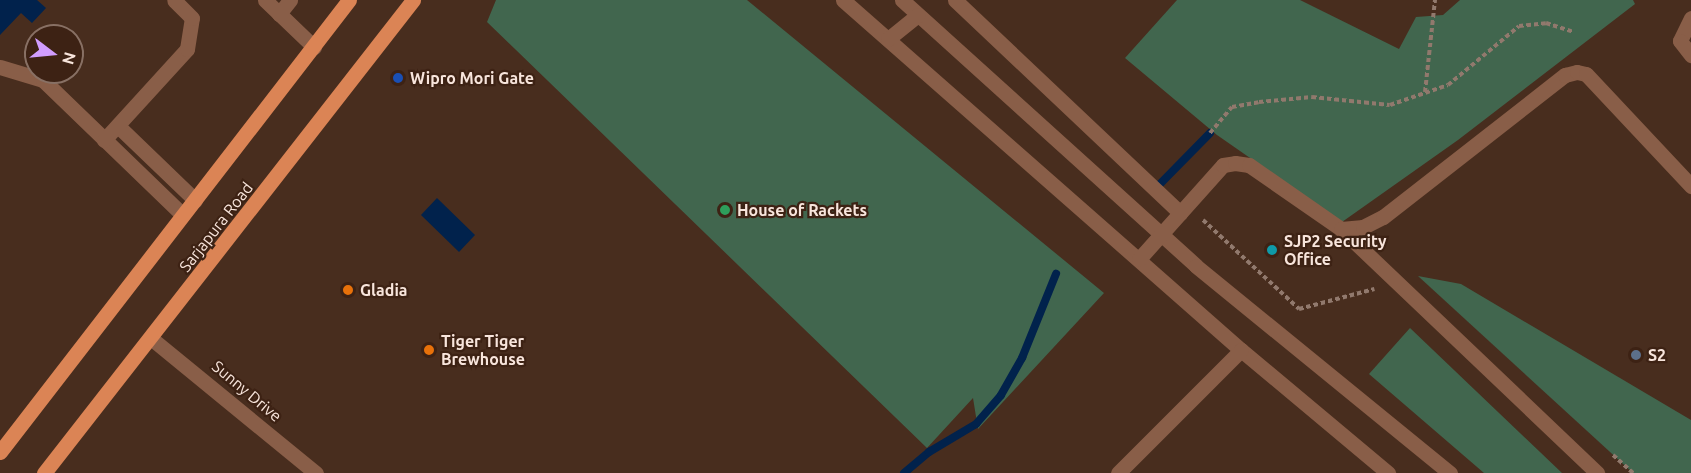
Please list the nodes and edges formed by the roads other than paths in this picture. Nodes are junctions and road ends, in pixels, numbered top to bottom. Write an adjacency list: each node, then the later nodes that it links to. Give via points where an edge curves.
1 (174, 0): 16 (street, via 192,18 187,49)
2 (265, 0): 9 (street)
3 (290, 0): 9 (street)
4 (349, 0): 13 (main road, Sarjapura Road)
5 (412, 0): 25 (main road, Sarjapura Road)
6 (843, 0): 12 (street)
7 (902, 0): 10 (street)
8 (955, 0): 20 (street)
9 (279, 14): 13 (street)
10 (918, 15): 12 (street); 23 (street)
11 (1691, 18): 14 (street, via 1680,41)
12 (888, 39): 24 (street)
13 (314, 47): 19 (main road, Sarjapura Road)
14 (1691, 55)
15 (0, 67): 17 (street, via 42,80)
16 (118, 126): 17 (street); 19 (street)
17 (104, 140): 21 (street)
18 (1691, 186): 22 (street, via 1586,74 1577,72 1566,75 1383,217 1363,227)
19 (195, 200): 21 (main road, Sarjapura Road)
20 (1180, 213): 22 (street, via 1223,165 1235,163 1249,165); 23 (street)
21 (183, 215): 27 (main road, Sarjapura Road)
22 (1341, 229): 33 (street)
23 (1162, 235): 24 (street); 32 (street)
24 (1139, 259): 26 (street)
25 (152, 339): 28 (main road, Sarjapura Road); 29 (street, Sunny Drive)
26 (1241, 350): 30 (street); 31 (street)
27 (0, 452)
28 (44, 473)
29 (316, 473)
30 (1118, 473)
31 (1388, 473)
32 (1450, 473)
33 (1597, 473)

